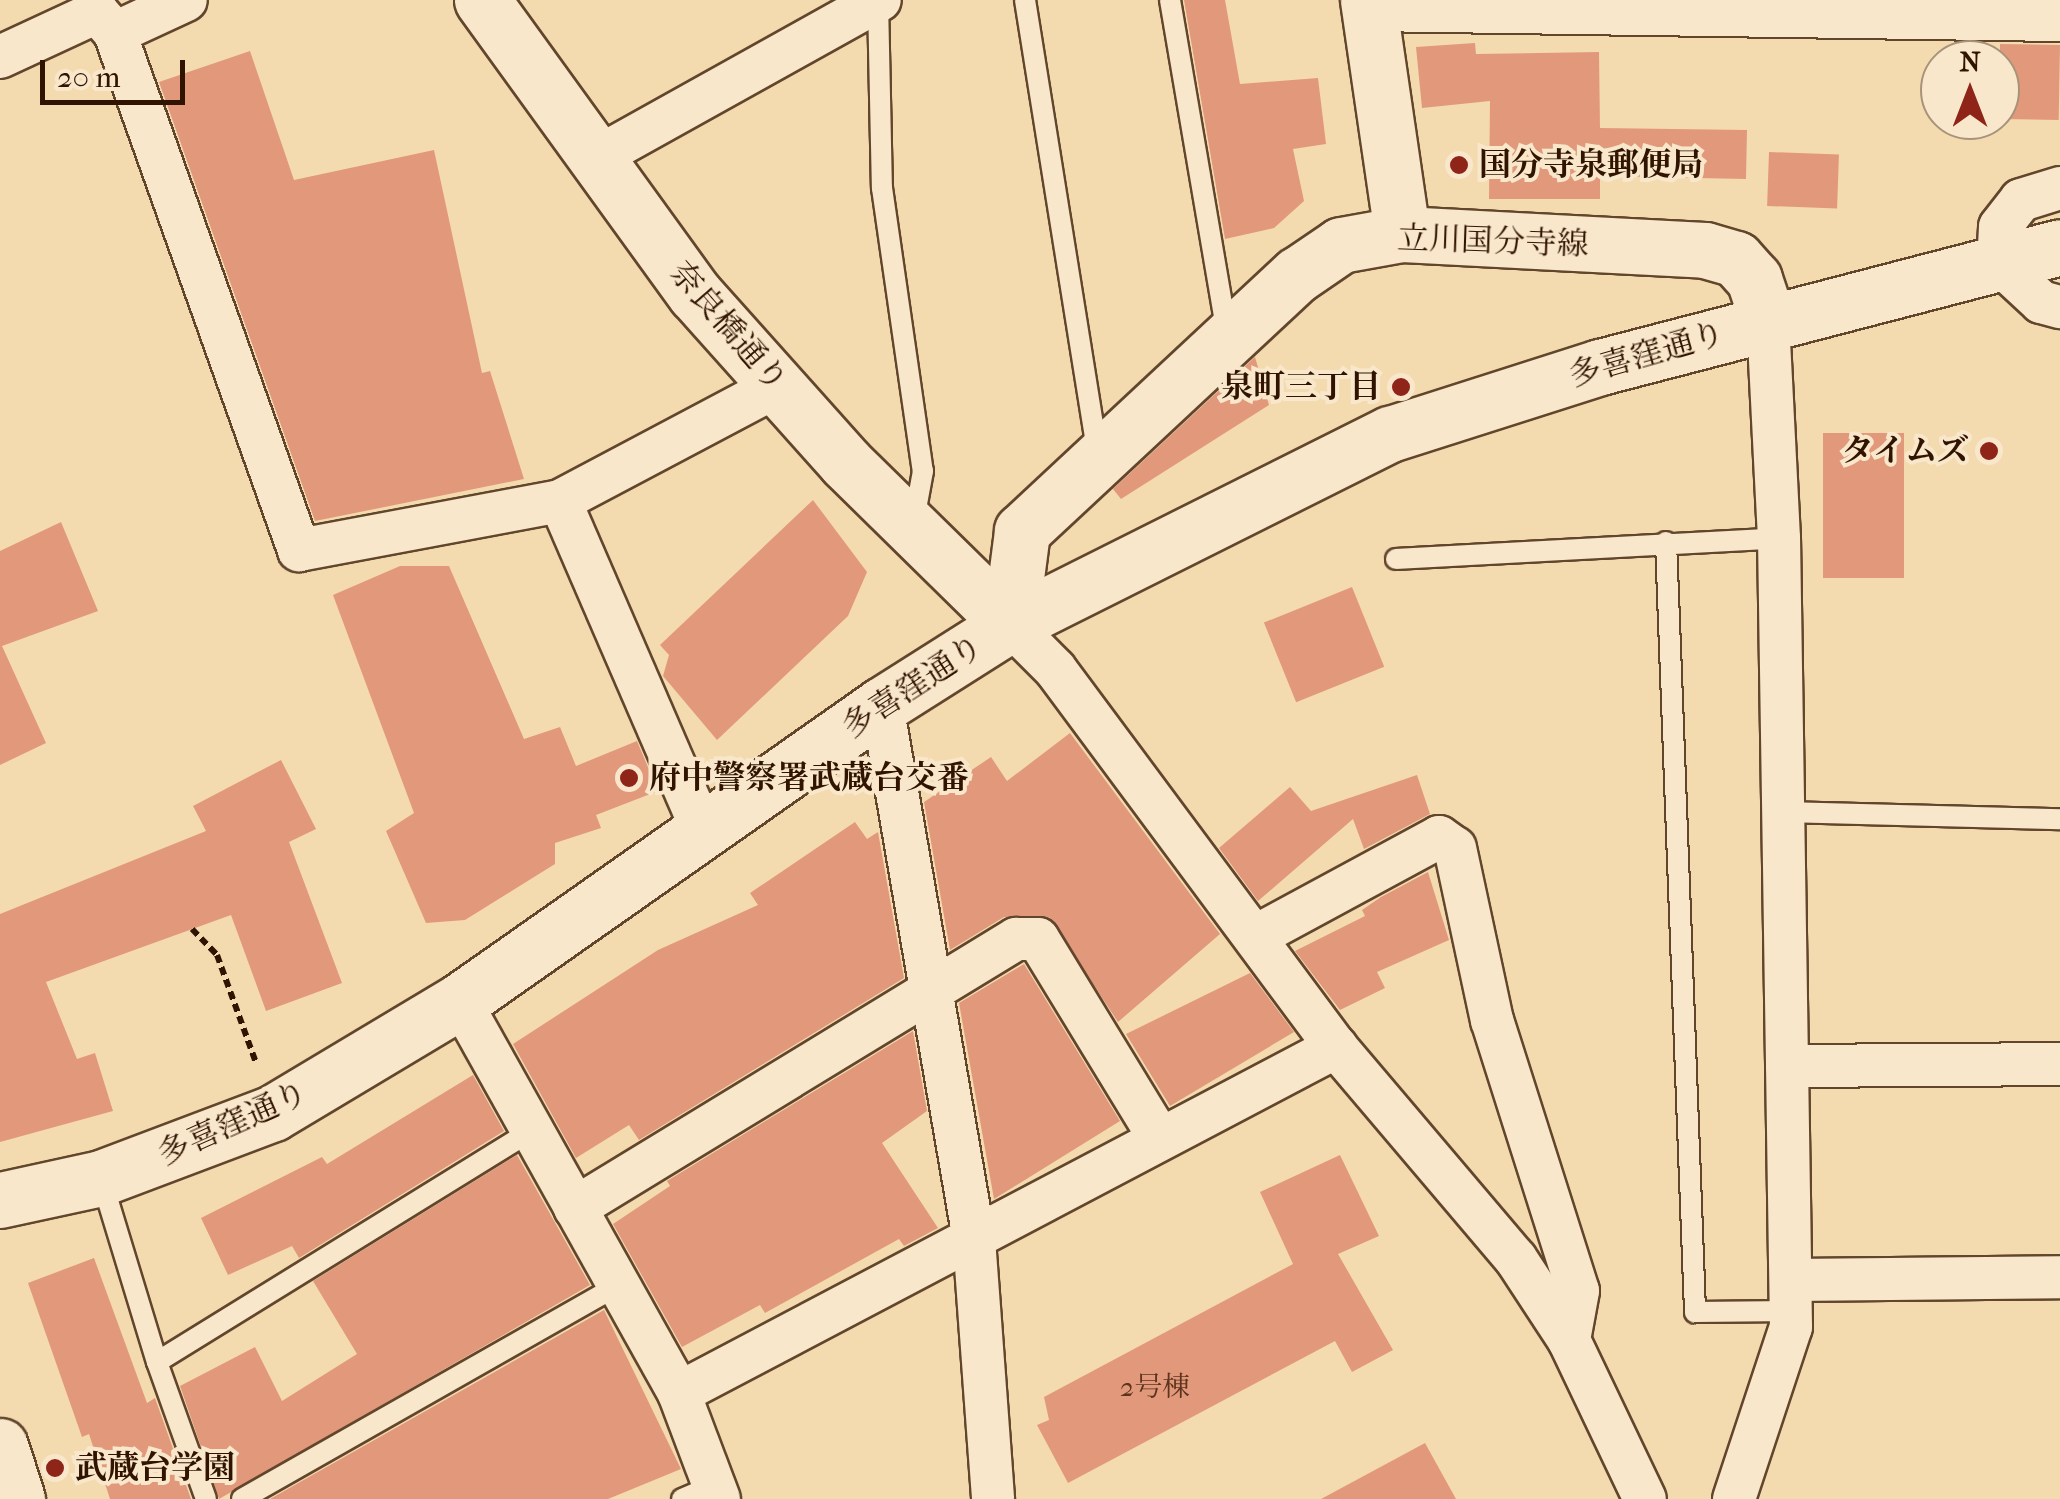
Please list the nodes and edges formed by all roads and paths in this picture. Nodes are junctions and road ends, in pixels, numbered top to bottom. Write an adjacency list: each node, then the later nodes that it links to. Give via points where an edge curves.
1 (186, 0): 8 (street)
2 (482, 0): 10 (main road, 奈良橋通り)
3 (879, 0): 10 (street); 21 (lane, via 882,188 923,471)
4 (1025, 0): 19 (lane)
5 (1170, 0): 17 (lane)
6 (1369, 5): 7 (street); 12 (main road)
7 (2060, 20)
8 (115, 33): 9 (street, via 97,12); 20 (street, via 299,550)
9 (0, 57)
10 (594, 158): 18 (main road, 奈良橋通り, via 695,294)
11 (2060, 188): 14 (street, via 2022,200 2000,227)
12 (1402, 234): 16 (main road, 立川国分寺線, via 1705,250 1736,259 1754,280); 17 (main road, 立川国分寺線, via 1341,245)
13 (2060, 247): 14 (main road)
14 (1998, 262): 15 (street, via 2041,302); 16 (main road)
15 (2060, 306)
16 (1768, 320): 22 (street); 25 (main road, 多喜窪通り, via 1390,434)
17 (1228, 339): 19 (main road, 立川国分寺線)
18 (777, 386): 20 (street); 21 (main road, 奈良橋通り)
19 (1099, 460): 25 (main road, 立川国分寺線, via 1022,531)
20 (560, 501): 29 (street)
21 (913, 527): 25 (main road, 奈良橋通り)
22 (1779, 538): 23 (lane); 27 (street)
23 (1666, 542): 24 (lane); 46 (lane, via 1696,1312)
24 (1396, 559)
25 (1010, 624): 26 (main road, 多喜窪通り); 31 (street, via 1055,669)
26 (882, 705): 29 (main road, 多喜窪通り); 32 (street)
27 (1784, 812): 28 (lane); 36 (street)
28 (2060, 819)
29 (704, 833): 33 (main road, 多喜窪通り)
30 (192, 929): 37 (path, via 216,955)
31 (1258, 935): 34 (street); 47 (street, via 1439,837 1455,848 1492,1020 1578,1292)
32 (930, 993): 39 (street, via 1016,938 1038,940); 42 (street); 43 (street)
33 (460, 1002): 38 (street); 40 (main road, 多喜窪通り, via 273,1112)
34 (1336, 1046): 39 (street); 47 (street, via 1516,1259)
35 (2060, 1064): 36 (street)
36 (1788, 1066): 46 (street)
37 (258, 1069)
38 (532, 1130): 42 (street); 48 (lane)
39 (1159, 1137): 43 (street)
40 (101, 1178): 41 (main road, 多喜窪通り); 48 (lane)
41 (0, 1200)
42 (576, 1208): 45 (street)
43 (974, 1239): 49 (street); 55 (street)
44 (2060, 1277): 46 (street)
45 (619, 1285): 49 (street); 54 (lane)
46 (1792, 1296): 57 (street)
47 (1568, 1340): 56 (street)
48 (157, 1362): 53 (lane)
49 (679, 1393): 51 (street)
50 (0, 1446): 52 (main road)
51 (705, 1495)
52 (17, 1499)
53 (206, 1499)
54 (242, 1499)
55 (992, 1499)
56 (1645, 1499)
57 (1734, 1499)

